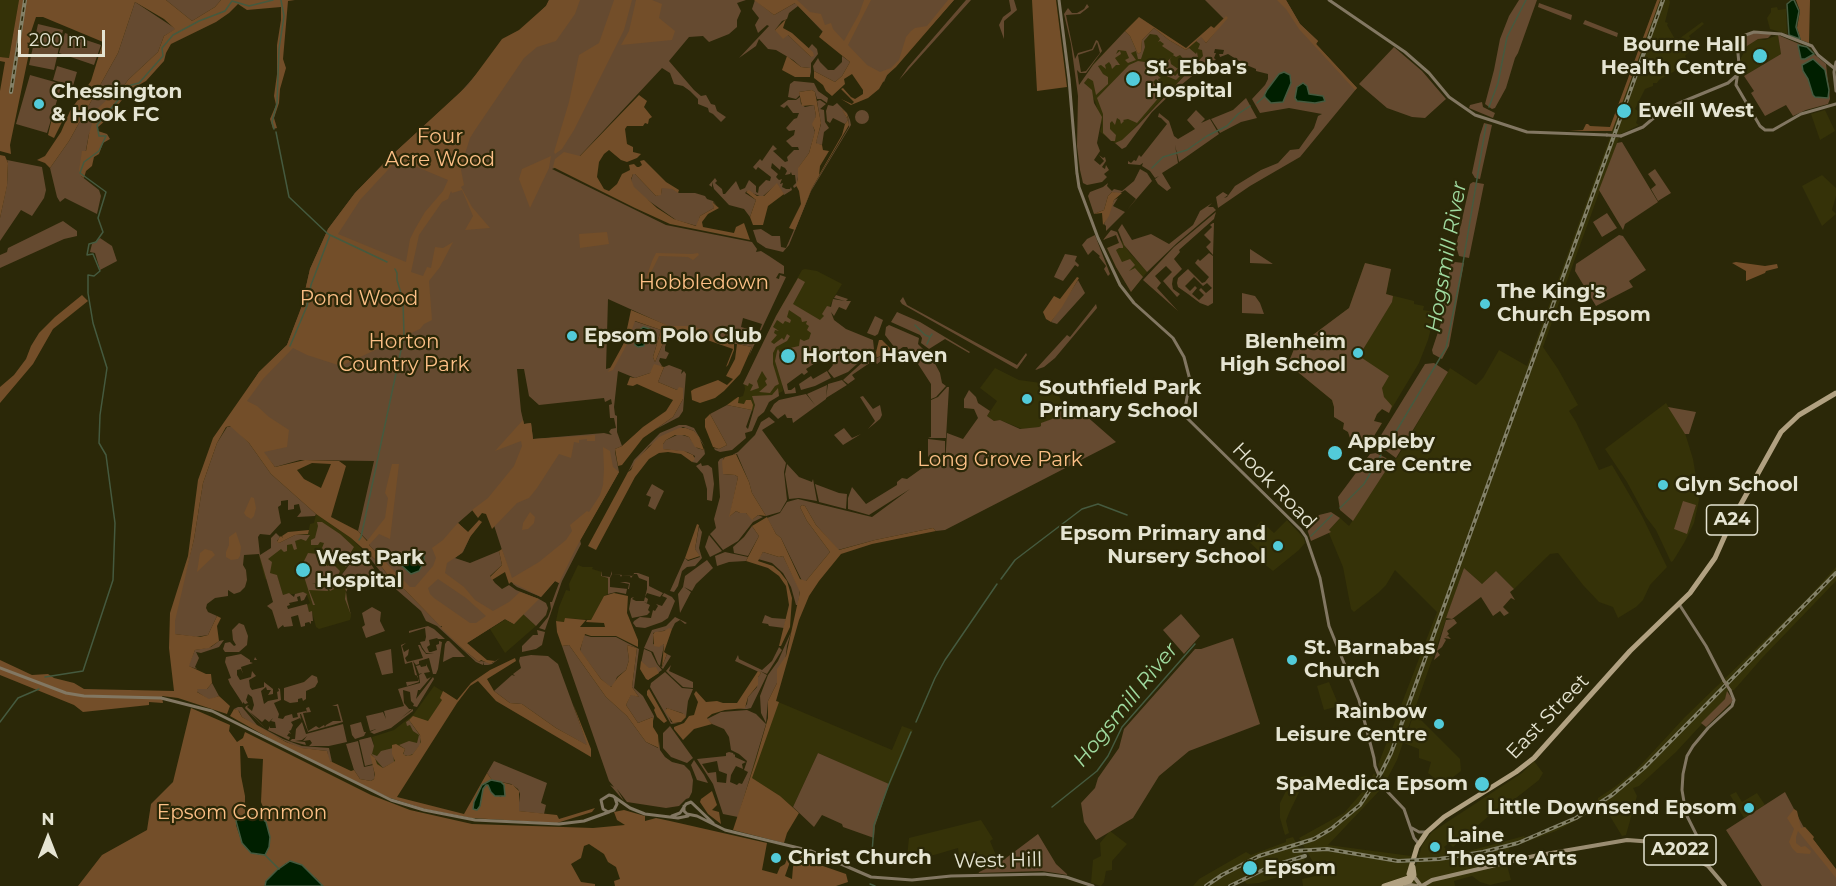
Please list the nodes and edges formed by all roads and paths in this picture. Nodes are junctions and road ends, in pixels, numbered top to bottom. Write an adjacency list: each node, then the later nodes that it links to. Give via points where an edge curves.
1 (1059, 0): 24 (main road, Hook Road, via 1077,173 1098,238 1122,289 1173,338 1184,357 1190,380 1187,418 1306,537 1320,578 1329,626 1359,700 1375,766 1384,788 1404,809)
2 (1329, 0): 6 (main road, bridge, via 1405,52 1449,97 1475,115 1527,132 1621,136 1643,128 1677,104)
3 (1836, 62): 4 (main road)
4 (1834, 68): 5 (main road, via 1812,46 1761,31 1747,34 1737,43); 8 (main road)
5 (1736, 76): 6 (main road); 7 (main road)
6 (1728, 83): 7 (main road)
7 (1736, 85): 9 (main road, via 1760,126 1768,131 1801,114)
8 (1836, 91)
9 (1836, 104)
10 (1836, 393): 11 (highway, A24, via 1787,424 1715,558)
11 (1678, 604): 25 (highway, East Street / A24, via 1534,758); 27 (main road, bridge, via 1706,646 1733,702 1687,756 1683,774 1682,795 1690,823 1709,860)
12 (0, 668): 22 (main road, via 38,684 84,696 160,698 212,711 391,800 417,809 475,820 559,824)
13 (615, 798): 15 (main road, via 605,796); 17 (main road); 18 (main road)
14 (696, 805): 16 (main road, via 690,802); 20 (main road, via 697,811); 23 (main road)
15 (601, 806): 19 (main road); 22 (main road)
16 (684, 806): 20 (main road, via 685,813); 21 (main road, via 679,814)
17 (616, 807): 18 (main road); 19 (main road)
18 (630, 808): 21 (main road)
19 (609, 812): 22 (main road)
20 (692, 815): 21 (main road); 23 (main road, West Hill)
21 (669, 817)
22 (584, 821)
23 (719, 828): 30 (main road, West Hill, via 811,851 866,875 912,880 1044,874)
24 (1412, 828): 25 (main road); 26 (main road, Hook Road)
25 (1427, 832): 26 (highway, East Street / A24)
26 (1418, 842): 28 (highway, East Street / A24)
27 (1708, 866): 33 (main road, A2022, via 1667,845 1623,840 1534,856); 34 (main road, A2022)
28 (1411, 877): 29 (highway, A24); 31 (highway); 33 (main road)
29 (1405, 884): 32 (highway); 33 (main road)
30 (1093, 886)
31 (1384, 886)
32 (1395, 886)
33 (1419, 886)
34 (1725, 886)

